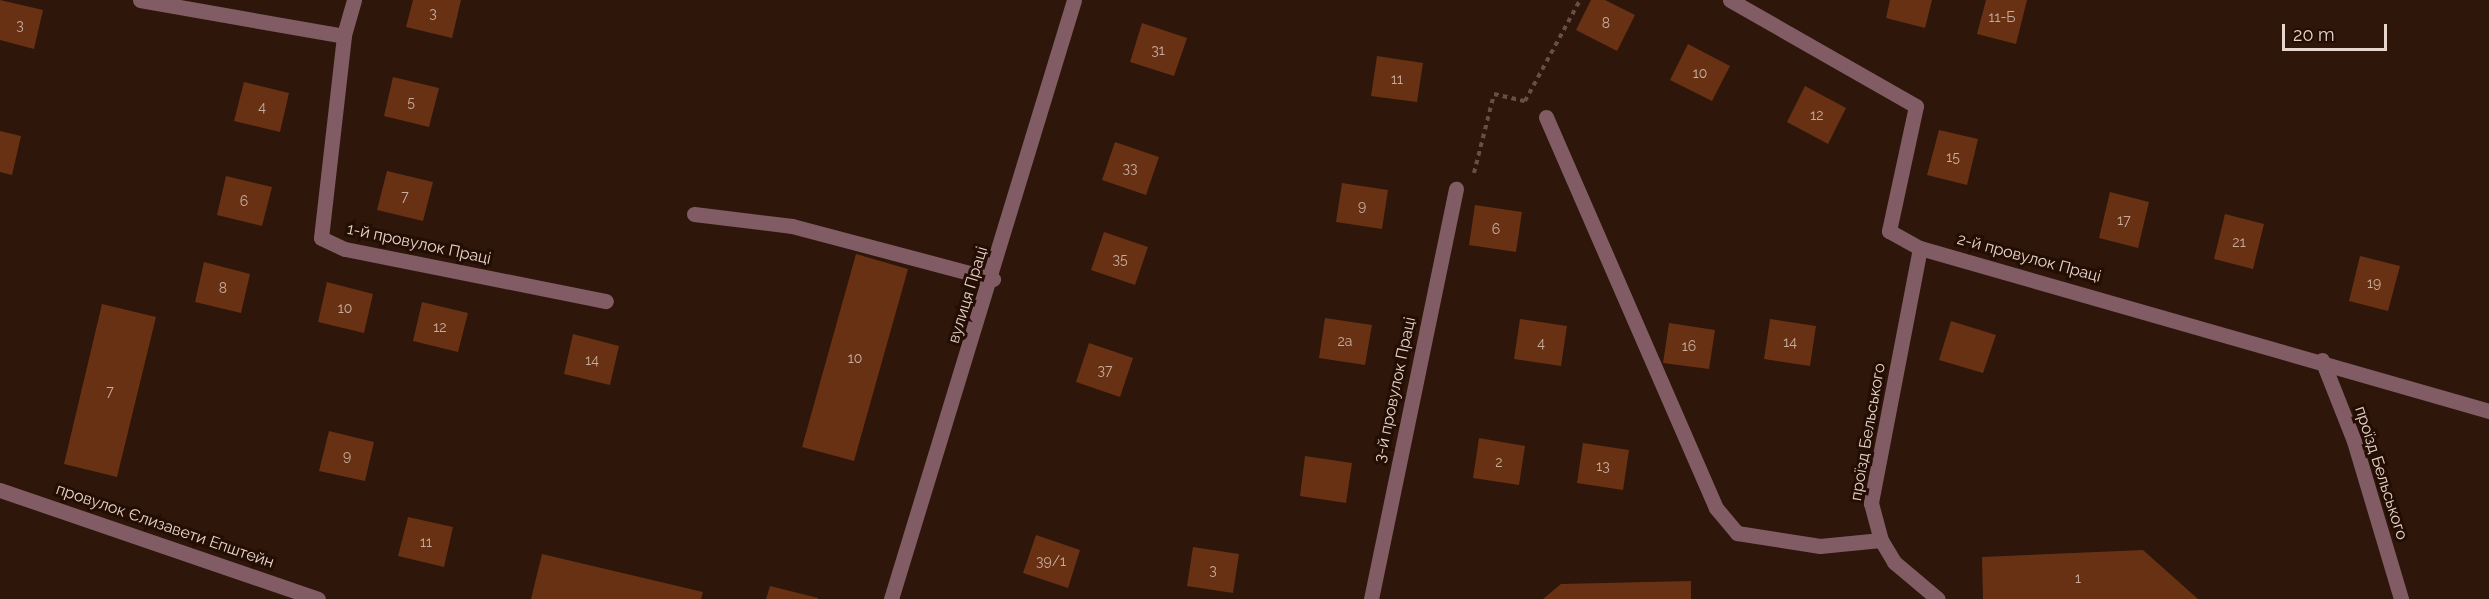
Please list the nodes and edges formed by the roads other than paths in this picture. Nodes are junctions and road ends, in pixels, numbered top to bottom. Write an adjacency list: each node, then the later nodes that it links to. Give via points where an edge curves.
1 (140, 0): 5 (street)
2 (354, 0): 5 (street, 1-й провулок Праці)
3 (1074, 0): 10 (street, вулиця Праці)
4 (1730, 0): 9 (street, 2-й провулок Праці, via 1916,106 1889,231)
5 (344, 36): 11 (street, 1-й провулок Праці, via 321,238 345,249)
6 (1546, 117): 15 (street, via 1716,508 1737,533 1820,546)
7 (1456, 189): 18 (street, 3-й провулок Праці)
8 (694, 214): 10 (street, via 792,226)
9 (1920, 248): 12 (street, 2-й провулок Праці); 15 (street, проїзд Бельського, via 1871,503)
10 (993, 279): 17 (street, вулиця Праці)
11 (606, 301)
12 (2322, 360): 13 (street, 2-й провулок Праці); 20 (street, проїзд Бельського, via 2358,452)
13 (2489, 411)
14 (0, 490): 16 (street, провулок Єлизавети Епштейн)
15 (1881, 540): 19 (street, проїзд Бельського, via 1894,562)
16 (318, 599)
17 (891, 599)
18 (1371, 599)
19 (1938, 599)
20 (2402, 599)

